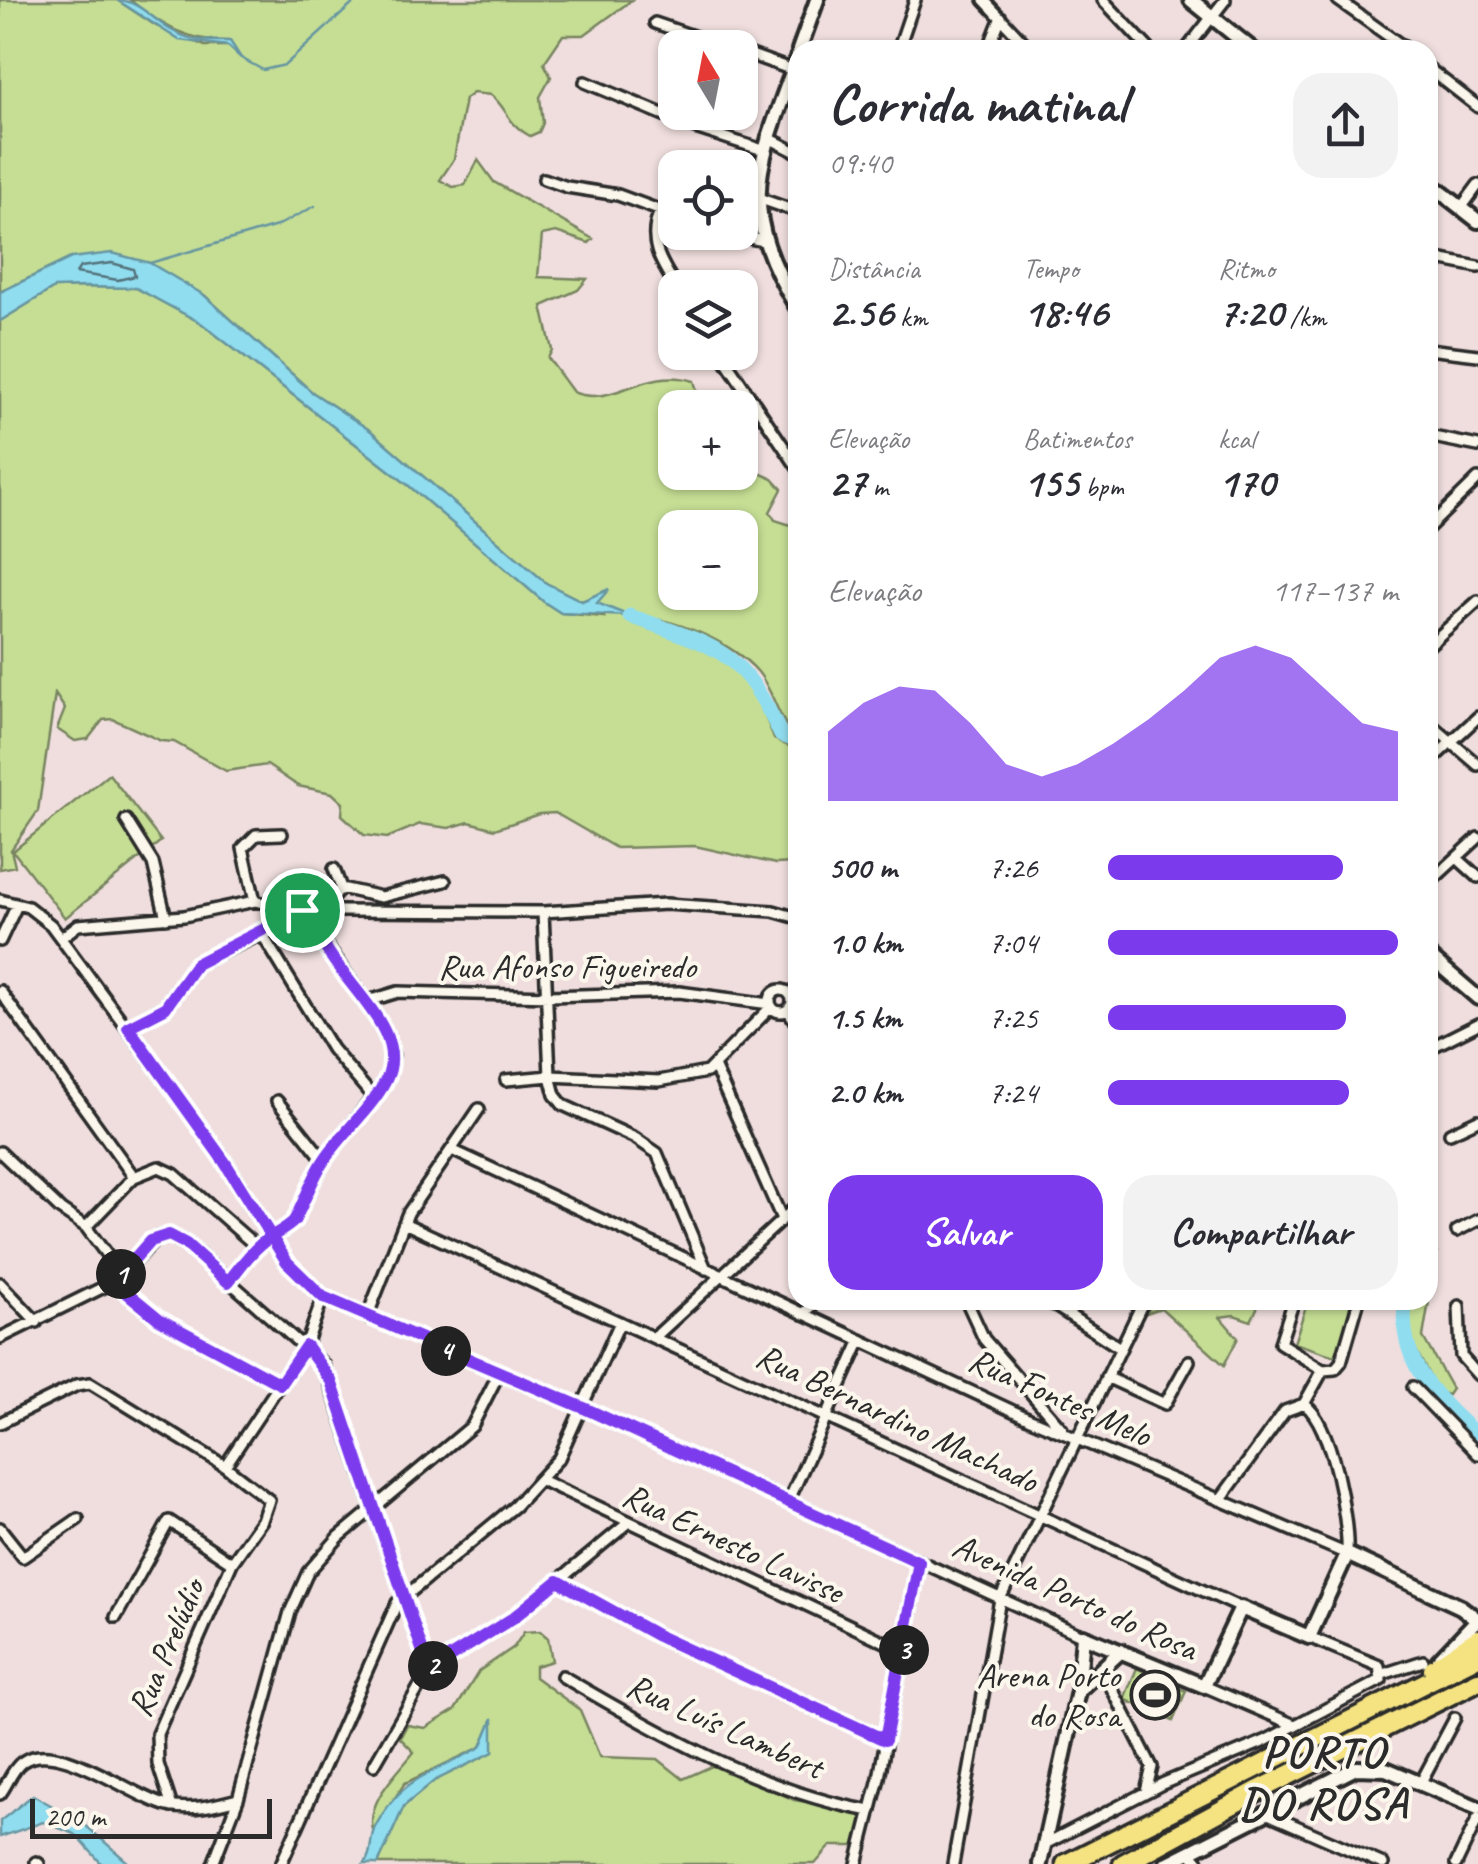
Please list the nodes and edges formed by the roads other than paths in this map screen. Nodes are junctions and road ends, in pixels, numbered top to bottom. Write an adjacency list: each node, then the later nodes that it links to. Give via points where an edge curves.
1 (817, 0): 12 (main road)
2 (915, 0): 13 (street)
3 (984, 0): 8 (street)
4 (1104, 0): 16 (street)
5 (1190, 0): 9 (main road)
6 (1226, 0): 9 (street)
7 (1338, 0): 19 (street)
8 (1000, 17): 14 (street); 15 (street)
9 (1213, 17): 17 (street); 18 (main road)
10 (655, 23): 11 (street)
11 (675, 30)
12 (803, 40)
13 (901, 40)
14 (992, 40)
15 (1022, 40)
16 (1141, 40)
17 (1194, 40)
18 (1242, 40)
19 (1394, 40)
20 (758, 58): 21 (street)
21 (788, 69)
22 (1438, 76): 25 (street)
23 (788, 81): 26 (main road)
24 (584, 82): 26 (street, via 698,129)
25 (1478, 107)
26 (765, 143): 27 (street); 29 (main road)
27 (788, 150)
28 (544, 179): 36 (street)
29 (758, 185)
30 (1478, 186): 35 (street)
31 (1438, 190): 35 (main road)
32 (758, 198): 34 (street)
33 (758, 208): 40 (main road)
34 (788, 208)
35 (1462, 208): 38 (main road)
36 (658, 210)
37 (658, 218): 43 (street, via 655,251)
38 (1478, 220)
39 (758, 240): 40 (street)
40 (764, 241): 44 (main road)
41 (1438, 259): 42 (street)
42 (1478, 267)
43 (666, 270)
44 (788, 290)
45 (1438, 350): 46 (street)
46 (1478, 354)
47 (732, 370): 50 (street)
48 (1438, 438): 49 (street)
49 (1478, 446)
50 (788, 453)
51 (1478, 479): 52 (street)
52 (1438, 519)
53 (1478, 601): 54 (street)
54 (1438, 637)
55 (1478, 718): 57 (street)
56 (1438, 731): 57 (street)
57 (1451, 742): 58 (street); 59 (street)
58 (1438, 754)
59 (1478, 765)
60 (126, 820): 75 (street, via 153,863)
61 (282, 834): 69 (street, via 256,835 243,848)
62 (1478, 838): 63 (street)
63 (1456, 858): 65 (street); 66 (street)
64 (334, 869): 68 (street)
65 (1438, 875)
66 (1478, 877)
67 (446, 881): 68 (street, via 374,898)
68 (341, 888): 72 (street)
69 (255, 901): 72 (street); 75 (street)
70 (2, 903): 71 (street, Avenida Porto do Rosa)
71 (17, 905): 77 (street, Avenida Porto do Rosa, via 36,912); 78 (street)
72 (308, 911): 73 (street); 76 (street); 84 (street)
73 (543, 912): 74 (street, via 666,904); 82 (street)
74 (788, 915)
75 (166, 918): 77 (street, via 78,924)
76 (262, 934): 88 (street, via 196,964 165,1008); 93 (street, via 332,1049)
77 (61, 938): 88 (street, Avenida Porto do Rosa)
78 (0, 941)
79 (1438, 964): 83 (main road)
80 (0, 991): 101 (street)
81 (788, 993): 85 (street, via 778,990)
82 (548, 996): 84 (street, Rua Afonso Figueiredo, via 398,992); 85 (street, Rua Afonso Figueiredo, via 680,992); 91 (street)
83 (1478, 998)
84 (365, 1002): 93 (street, via 393,1055)
85 (770, 1005): 86 (street); 90 (street)
86 (788, 1010)
87 (1478, 1024): 89 (street)
88 (128, 1027): 108 (street, Avenida Porto do Rosa)
89 (1438, 1044)
90 (715, 1068): 91 (street, via 658,1081); 103 (street)
91 (550, 1076): 92 (street); 110 (street, via 563,1105 657,1153)
92 (506, 1080)
93 (373, 1097): 100 (street)
94 (277, 1101): 100 (street)
95 (479, 1109): 98 (street)
96 (1478, 1120): 97 (street)
97 (1450, 1133)
98 (454, 1151): 105 (street); 110 (street, Rua Fontes Melo)
99 (0, 1152): 106 (street)
100 (324, 1160): 108 (street, via 294,1221)
101 (134, 1177): 106 (street); 109 (street, via 166,1169)
102 (788, 1213): 103 (street)
103 (782, 1218): 111 (street)
104 (1478, 1220): 107 (street)
105 (404, 1223): 126 (street); 128 (street, Rua Bernardino Machado)
106 (86, 1227): 112 (street)
107 (1456, 1231)
108 (270, 1238): 109 (street); 115 (street, Avenida Porto do Rosa)
109 (257, 1247): 114 (street)
110 (706, 1269): 111 (street, Rua Fontes Melo)
111 (720, 1275): 117 (street, Rua Fontes Melo); 130 (street)
112 (118, 1278): 114 (street, via 150,1241 169,1235); 127 (street); 139 (street, via 159,1319)
113 (0, 1282): 127 (street)
114 (228, 1282): 132 (street)
115 (323, 1297): 126 (street, Avenida Porto do Rosa); 132 (street)
116 (1459, 1306): 137 (street, via 1461,1356)
117 (788, 1307)
118 (794, 1310): 125 (street, Rua Fontes Melo)
119 (808, 1310): 125 (street)
120 (971, 1310): 145 (street, via 984,1339)
121 (1061, 1310): 133 (street)
122 (1139, 1310): 133 (street)
123 (1291, 1310): 135 (street, via 1280,1343)
124 (1355, 1310): 135 (street, via 1341,1362)
125 (803, 1314): 131 (street, Rua Fontes Melo)
126 (367, 1317): 136 (street, Avenida Porto do Rosa)
127 (36, 1322): 129 (street)
128 (620, 1322): 130 (street, Rua Bernardino Machado); 142 (street)
129 (0, 1338)
130 (655, 1338): 143 (street, Rua Bernardino Machado)
131 (861, 1340): 143 (street); 145 (street, Rua Fontes Melo)
132 (306, 1346): 139 (street); 151 (street, via 331,1381)
133 (1120, 1348): 138 (street)
134 (1189, 1361): 138 (street, via 1165,1404)
135 (1324, 1370): 141 (street)
136 (500, 1373): 142 (street, Avenida Porto do Rosa); 151 (street, via 472,1426)
137 (1478, 1374)
138 (1106, 1377): 145 (street)
139 (280, 1384): 147 (street)
140 (1412, 1387): 146 (street)
141 (1304, 1404): 150 (street, via 1285,1411); 156 (street, via 1324,1432)
142 (584, 1408): 148 (street); 149 (street, Avenida Porto do Rosa)
143 (824, 1418): 149 (street); 152 (street, Rua Bernardino Machado)
144 (0, 1424): 147 (street, via 90,1383)
145 (1070, 1435): 150 (street, Rua Fontes Melo); 152 (street)
146 (1478, 1454)
147 (225, 1466): 158 (street, Rua Prelúdio, via 266,1496 269,1507)
148 (541, 1480): 154 (street, Rua Ernesto Lavisse); 160 (street)
149 (788, 1500): 157 (street, Avenida Porto do Rosa)
150 (1220, 1500): 156 (street, Rua Fontes Melo)
151 (375, 1509): 160 (street); 191 (street, via 319,1556 298,1590)
152 (1039, 1517): 161 (street); 162 (street, Rua Bernardino Machado)
153 (78, 1519): 155 (street, via 22,1556)
154 (628, 1524): 159 (street); 169 (street, Rua Ernesto Lavisse)
155 (0, 1528)
156 (1348, 1554): 164 (main road, Rua Fontes Melo); 166 (main road)
157 (919, 1562): 161 (street, Avenida Porto do Rosa); 169 (street)
158 (232, 1563): 163 (street, via 170,1521); 192 (street, Rua Prelúdio, via 157,1734 158,1764)
159 (558, 1581): 173 (street); 183 (street, via 656,1635)
160 (404, 1597): 173 (street); 201 (street, via 392,1611)
161 (1000, 1599): 165 (street, Avenida Porto do Rosa); 203 (street)
162 (1240, 1608): 166 (main road, Rua Bernardino Machado); 177 (main road)
163 (116, 1617)
164 (1478, 1620): 171 (main road)
165 (1083, 1636): 168 (main road, Avenida Porto do Rosa); 178 (main road)
166 (1310, 1637): 174 (street, Rua Bernardino Machado, via 1379,1666)
167 (1478, 1639): 171 (highway)
168 (1120, 1650): 172 (main road); 177 (main road, Avenida Porto do Rosa)
169 (904, 1651): 183 (street)
170 (1478, 1656): 180 (highway)
171 (1428, 1665): 174 (street); 180 (highway)
172 (1102, 1669): 178 (main road); 185 (street)
173 (429, 1670): 184 (street)
174 (1383, 1674): 182 (street)
175 (562, 1676): 194 (street, Rua Luís Lambert, via 716,1758 793,1791)
176 (1478, 1682): 188 (highway)
177 (1204, 1686): 182 (street, Avenida Porto do Rosa)
178 (1078, 1691): 197 (main road)
179 (1478, 1691): 188 (highway)
180 (1396, 1698): 204 (highway)
181 (1455, 1718): 187 (street)
182 (1292, 1724): 186 (street)
183 (885, 1740): 194 (street)
184 (374, 1765)
185 (1152, 1766): 186 (street); 189 (street)
186 (1178, 1778): 189 (street)
187 (1420, 1784): 193 (main road); 195 (main road, via 1386,1769 1356,1768)
188 (1259, 1790): 205 (highway)
189 (1146, 1792): 197 (street)
190 (0, 1794): 192 (street, via 22,1761 53,1758)
191 (238, 1799): 192 (street); 200 (street)
192 (172, 1807)
193 (1478, 1808)
194 (872, 1812): 202 (street)
195 (1263, 1812): 198 (main road); 208 (street)
196 (1478, 1818): 209 (street)
197 (1044, 1844): 199 (main road)
198 (1190, 1852): 206 (main road); 207 (street)
199 (1037, 1863)
200 (214, 1864)
201 (282, 1864)
202 (858, 1864)
203 (952, 1864)
204 (1066, 1864)
205 (1123, 1864)
206 (1166, 1864)
207 (1200, 1864)
208 (1383, 1864)
209 (1456, 1864)

